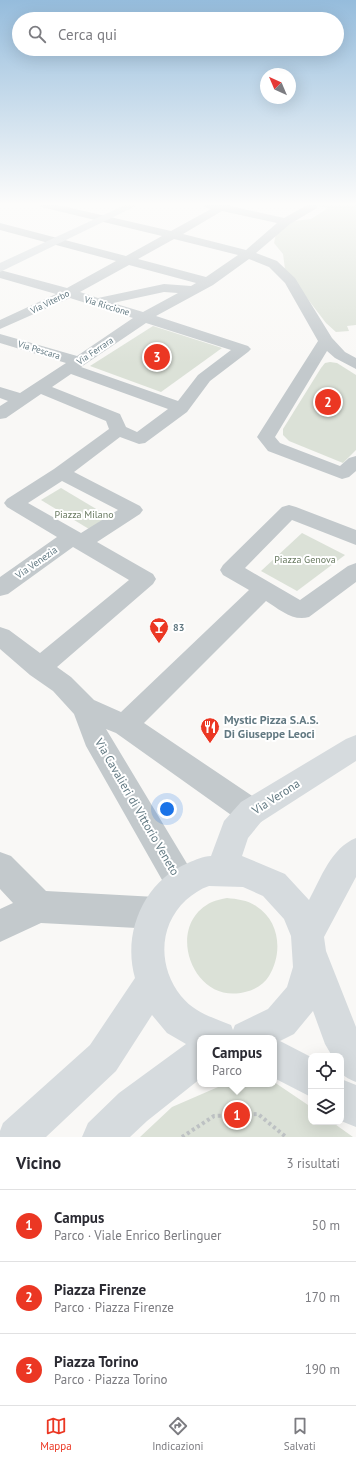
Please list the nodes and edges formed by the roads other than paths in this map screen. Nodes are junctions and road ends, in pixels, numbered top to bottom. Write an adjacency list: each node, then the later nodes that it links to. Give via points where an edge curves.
1 (21, 258): 7 (street)
2 (122, 258): 6 (street)
3 (132, 258): 6 (street, Via Viterbo)
4 (242, 258): 9 (street, Via Ferrara)
5 (259, 258): 16 (street, via 274,264 290,281)
6 (129, 260): 9 (street); 11 (street, Via Viterbo)
7 (0, 268)
8 (0, 274): 11 (street, Via Riccione)
9 (208, 282): 10 (street, Via Ferrara)
10 (192, 290): 12 (street, via 164,288); 13 (street, Via Ferrara)
11 (68, 293): 12 (street, Via Riccione); 14 (street, Via Viterbo)
12 (94, 302): 13 (street, Via Riccione)
13 (145, 317): 17 (street, Via Ferrara); 22 (street, Via Riccione, via 243,349 204,378)
14 (3, 322)
15 (0, 338): 17 (street, Via Pescara)
16 (326, 341): 18 (street, via 340,355); 25 (street, via 266,437 274,447 342,473)
17 (74, 364): 19 (street, Via Ferrara); 22 (street, Via Pescara)
18 (356, 364)
19 (41, 388): 21 (street, Via Ferrara); 24 (street, via 114,418)
20 (0, 392): 21 (street)
21 (22, 400): 23 (street, Via Ferrara)
22 (181, 408): 24 (street, via 139,439)
23 (0, 414)
24 (118, 430): 26 (street)
25 (356, 462)
26 (61, 473): 28 (street, via 14,503); 28 (street, via 133,510)
27 (356, 538): 31 (street, via 289,511 231,570)
28 (76, 539): 30 (street, Via Venezia); 33 (street, via 145,580)
29 (356, 571): 31 (street, via 301,612)
30 (0, 588)
31 (263, 590): 35 (street)
32 (0, 636): 33 (street, Via Cavalieri di Vittorio Veneto)
33 (39, 668): 34 (street, Via Cavalieri di Vittorio Veneto, via 62,684)
34 (85, 708): 35 (street, Via Cavalieri di Vittorio Veneto); 41 (street, Via Cavalieri di Vittorio Veneto, via 96,738)
35 (125, 725): 37 (street, Via Cavalieri di Vittorio Veneto)
36 (356, 747): 37 (street, Via Verona)
37 (251, 812): 40 (street, Via Verona, via 235,831)
38 (356, 853): 45 (street, via 343,869)
39 (0, 867): 42 (street)
40 (222, 869): 41 (street, via 201,873); 45 (street, via 244,871 265,879 284,893 299,912)
41 (181, 883): 43 (street, via 167,896)
42 (39, 907): 43 (street); 44 (street)
43 (156, 913): 46 (street, via 149,935 148,959)
44 (0, 926)
45 (310, 946): 48 (street, via 308,982 299,1003 284,1021); 51 (street, via 338,1031)
46 (153, 982): 47 (street, via 164,1003 179,1020); 55 (street, via 102,1058)
47 (208, 1035)
48 (261, 1035)
49 (197, 1058): 56 (street, via 133,1107)
50 (277, 1059): 52 (street)
51 (356, 1063)
52 (308, 1076)
53 (344, 1100): 54 (street)
54 (356, 1108)
55 (17, 1137)
56 (102, 1137)

